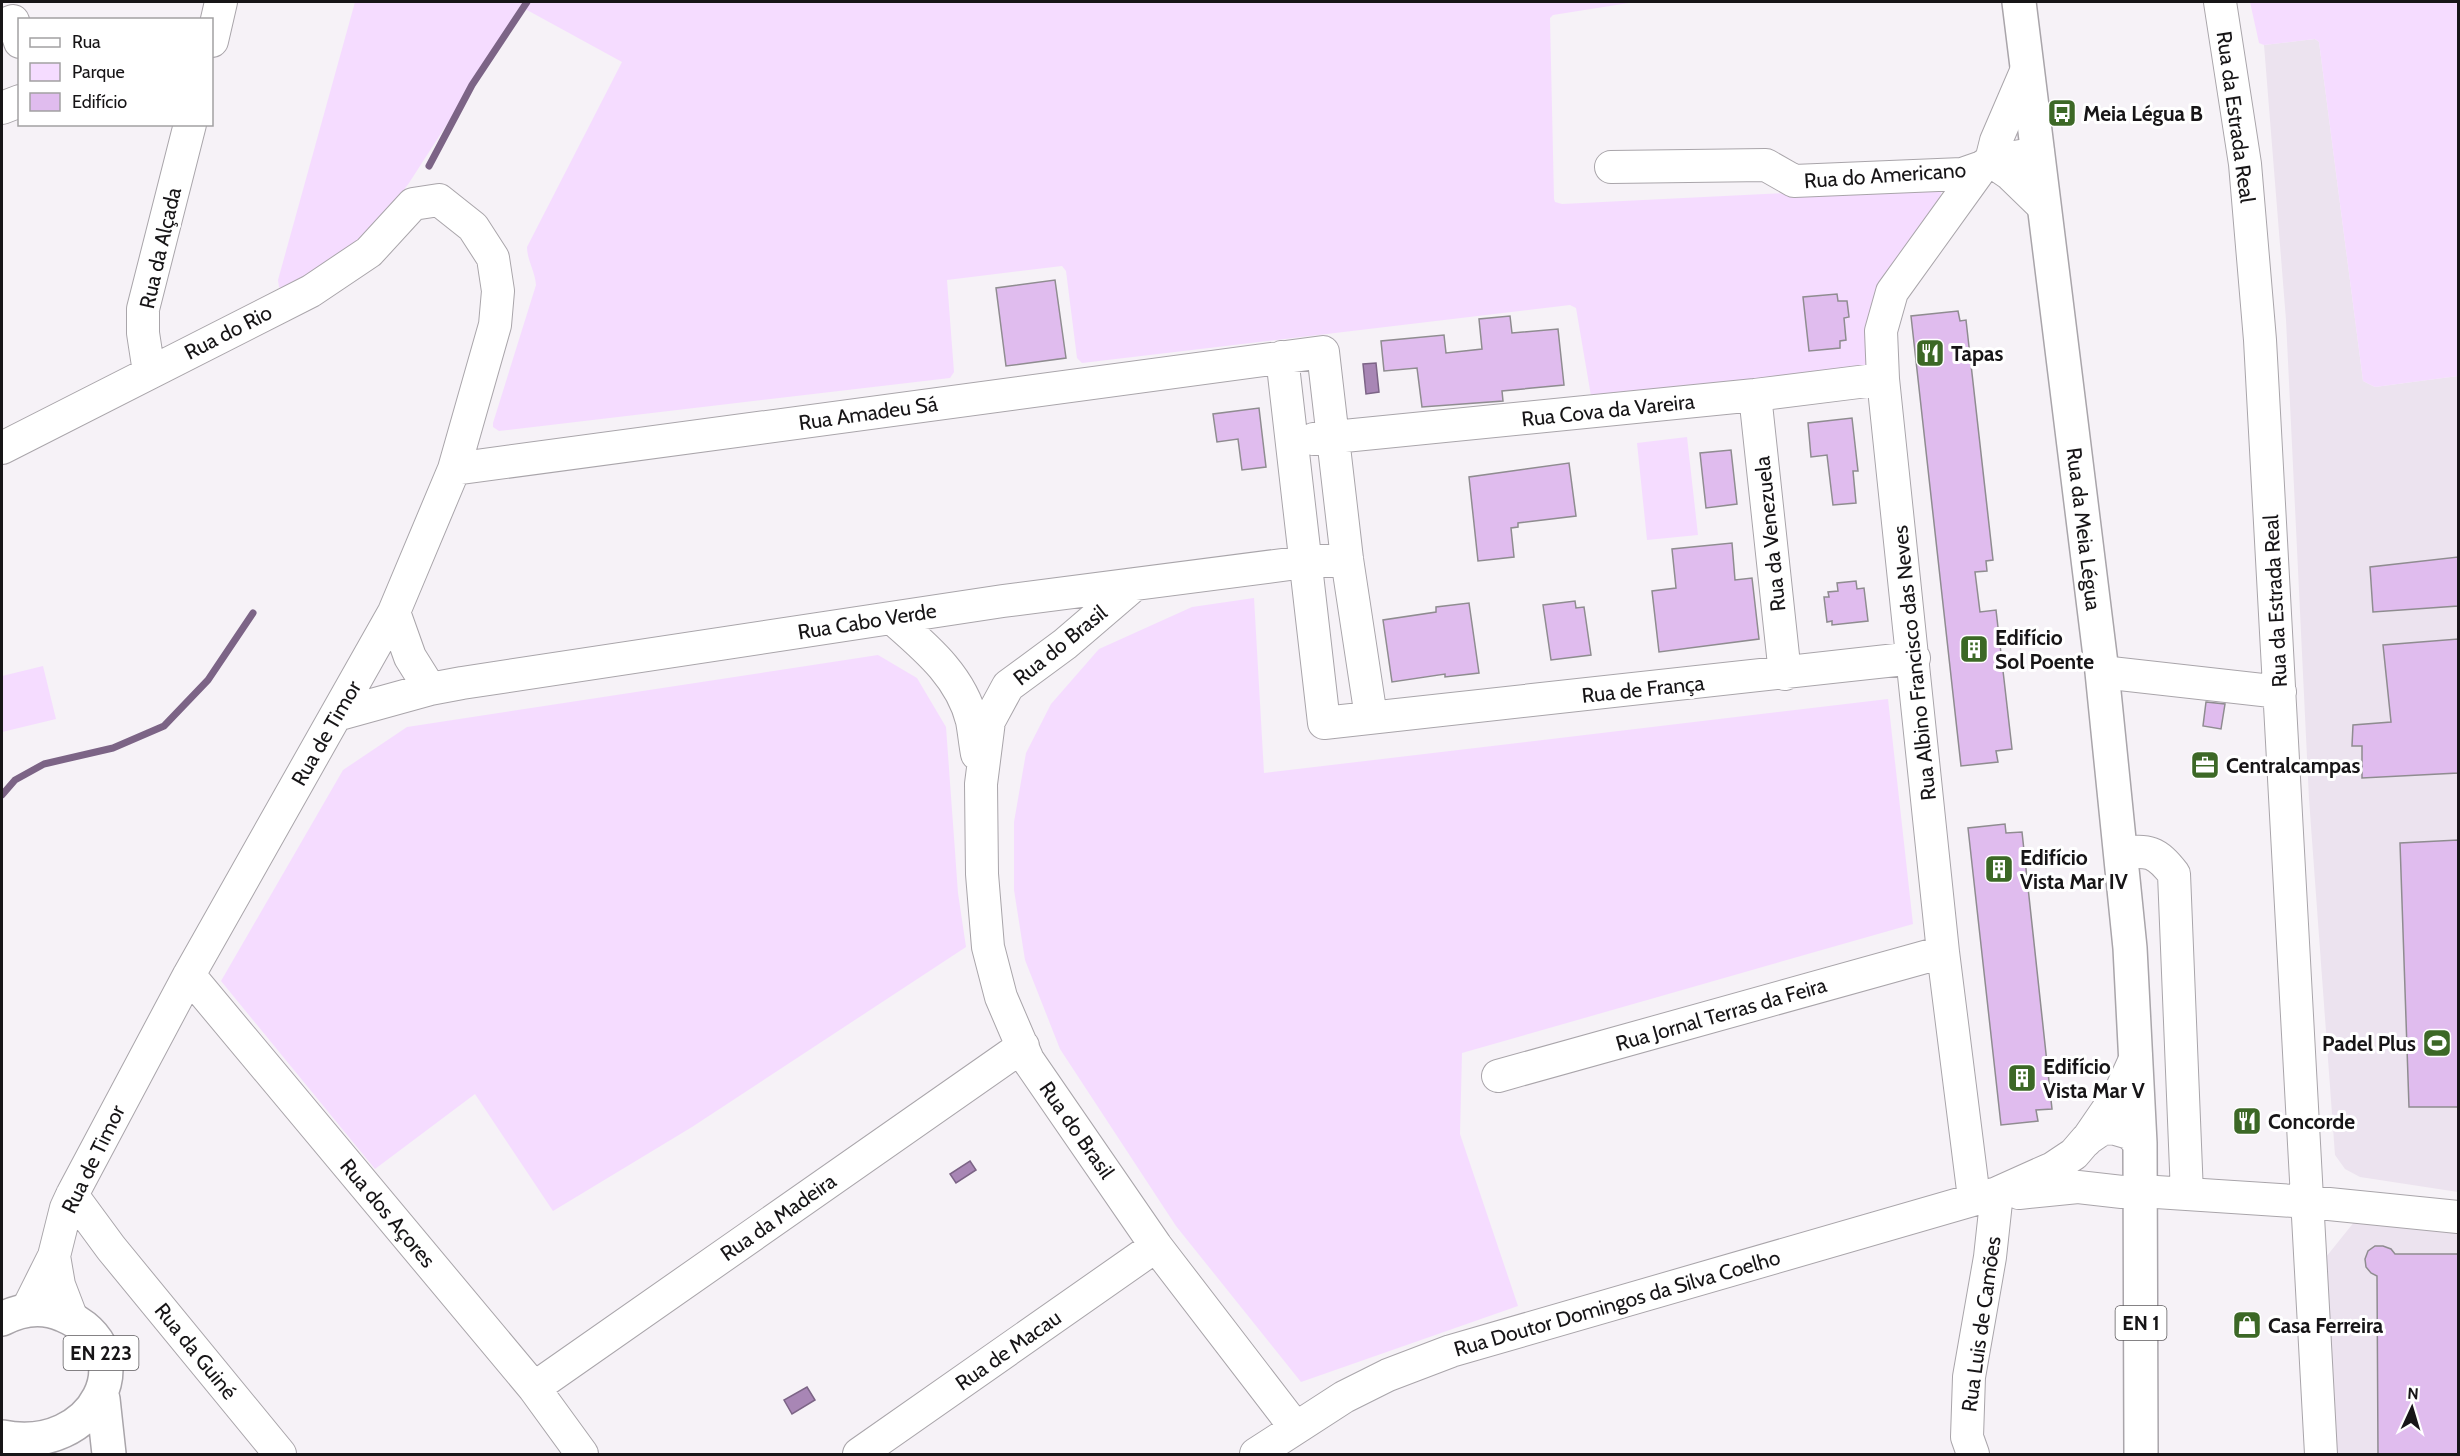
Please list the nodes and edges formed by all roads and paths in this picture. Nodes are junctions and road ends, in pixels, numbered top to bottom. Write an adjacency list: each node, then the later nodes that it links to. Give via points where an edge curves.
1 (221, 2): 6 (street)
2 (2019, 2): 7 (main road, Rua da Meia Légua / EN 1)
3 (2220, 2): 33 (street, Rua da Estrada Real, via 2246,176 2260,340)
4 (2, 25): 5 (street, via 13,21)
5 (18, 36)
6 (213, 36)
7 (2027, 69): 11 (main road, Rua da Meia Légua / EN 1); 12 (street, Rua Albino Francisco das Neves)
8 (18, 102): 9 (street)
9 (2, 108)
10 (189, 126): 17 (street, Rua da Alçada, via 143,309)
11 (2037, 144): 12 (street); 15 (main road, Rua da Meia Légua / EN 1)
12 (1990, 156): 13 (street, Rua do Americano, via 1962,174 1794,181 1766,165); 15 (street); 18 (street, Rua Albino Francisco das Neves, via 1892,292 1881,331)
13 (1611, 167)
14 (439, 200): 17 (street, Rua do Rio, via 413,204 369,252 311,291); 23 (street, Rua de Timor, via 473,227 494,258 498,291 495,325)
15 (2044, 207): 30 (main road, Rua da Meia Légua / EN 1)
16 (1282, 357): 20 (street, Rua Amadeu Sá, via 1323,352); 21 (street); 23 (street, Rua Amadeu Sá)
17 (149, 372): 22 (street, Rua do Rio)
18 (1883, 379): 19 (street, Rua Cova da Vareira); 29 (street, Rua Albino Francisco das Neves)
19 (1755, 395): 20 (street, Rua Cova da Vareira); 31 (street, Rua da Venezuela)
20 (1333, 437): 21 (street, Rua Cova da Vareira); 24 (street)
21 (1290, 442): 25 (street)
22 (2, 448)
23 (454, 469): 27 (street, Rua de Timor)
24 (1347, 559): 25 (street, Rua Cabo Verde); 35 (street)
25 (1305, 562): 26 (street, Rua Cabo Verde); 35 (street, Rua de França, via 1324,723)
26 (1135, 584): 28 (street, Rua Cabo Verde); 36 (street, Rua do Brasil, via 1008,686 989,721)
27 (394, 612): 32 (street, via 410,657); 34 (street, Rua de Timor)
28 (892, 618): 32 (street, Rua Cabo Verde); 36 (street, Rua do Brasil, via 955,681 972,720)
29 (1914, 658): 31 (street, Rua de França); 38 (street, Rua Albino Francisco das Neves)
30 (2102, 672): 33 (street); 37 (main road, Rua da Meia Légua / EN 1)
31 (1785, 674): 35 (street, Rua de França)
32 (430, 689): 34 (street, Rua Cabo Verde)
33 (2280, 692): 49 (street, Rua da Estrada Real)
34 (336, 715): 39 (street, Rua de Timor)
35 (1371, 717)
36 (981, 784): 40 (street, Rua do Brasil, via 988,947 1000,997)
37 (2121, 853): 41 (main road, Rua da Meia Légua / EN 1); 46 (street, via 2154,853 2174,874)
38 (1943, 952): 42 (street, Rua Jornal Terras da Feira); 48 (street, Rua Albino Francisco das Neves)
39 (189, 975): 47 (street, Rua de Timor); 56 (street, Rua dos Açores)
40 (1023, 1046): 51 (street, Rua do Brasil, via 1028,1060); 56 (street, Rua da Madeira)
41 (2136, 1057): 43 (street, Rua Doutor Domingos da Silva Coelho, via 2121,1090); 44 (main road, Rua da Meia Légua / EN 1)
42 (1498, 1076)
43 (2086, 1140): 44 (street, Rua Doutor Domingos da Silva Coelho, via 2102,1129 2112,1128 2129,1133); 45 (street, Rua Doutor Domingos da Silva Coelho, via 2081,1158 2084,1176 2095,1185); 48 (street, Rua Doutor Domingos da Silva Coelho, via 2053,1168)
44 (2140, 1143): 45 (main road, Rua da Meia Légua / EN 1)
45 (2132, 1192): 46 (street); 48 (street, Rua Doutor Domingos da Silva Coelho, via 2078,1187); 66 (main road, Rua da Meia Légua / EN 1, via 2140,1257)
46 (2187, 1194): 49 (street)
47 (72, 1195): 52 (street, Rua da Guiné); 53 (street, Rua de Timor)
48 (1986, 1196): 58 (street, Rua Doutor Domingos da Silva Coelho, via 1451,1351 1388,1375); 65 (street, Rua Luis de Camões, via 1990,1257 1970,1377 1967,1437)
49 (2309, 1202): 50 (street); 67 (street, Rua da Estrada Real)
50 (2458, 1217)
51 (1156, 1246): 58 (street, Rua do Brasil); 63 (street, Rua de Macau)
52 (111, 1248): 53 (street, via 77,1245); 61 (street, Rua da Guiné)
53 (54, 1256): 54 (street, Rua de Timor); 55 (street, Rua de Timor, via 59,1285)
54 (14, 1315): 55 (main road, EN 223, via 58,1312)
55 (72, 1319): 57 (main road, EN 223, via 89,1334 101,1353 105,1368)
56 (534, 1388): 62 (street, Rua dos Açores)
57 (103, 1399): 59 (main road, EN 223, via 87,1425 75,1435); 60 (main road, EN 223)
58 (1295, 1427): 64 (street, Rua Doutor Domingos da Silva Coelho)
59 (26, 1446)
60 (109, 1455)
61 (280, 1455)
62 (582, 1455)
63 (859, 1455)
64 (1256, 1455)
65 (1973, 1455)
66 (2141, 1455)
67 (2321, 1455)

